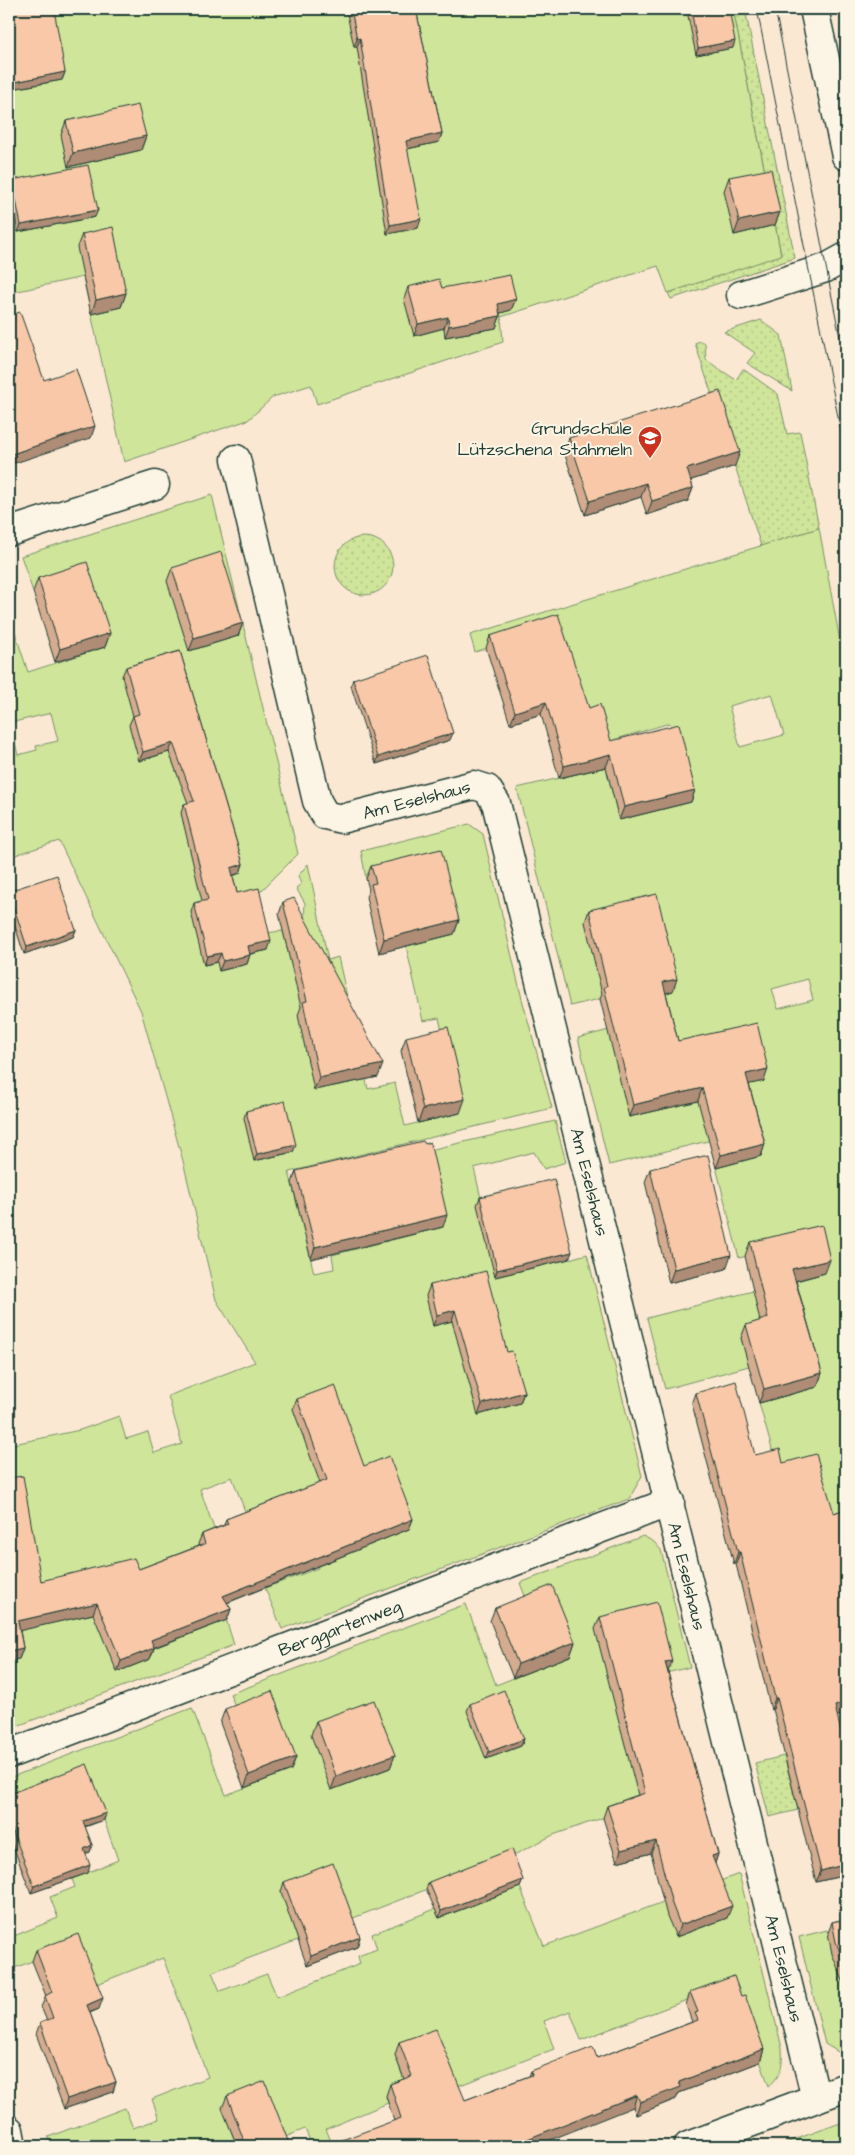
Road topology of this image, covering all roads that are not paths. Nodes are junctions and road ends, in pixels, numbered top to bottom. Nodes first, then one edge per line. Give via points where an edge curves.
1 (814, 9) edge
2 (846, 156) edge
3 (846, 257) edge
4 (741, 295) dead end
5 (236, 459) dead end
6 (155, 485) dead end
7 (9, 532) edge
8 (670, 1502) junction
9 (9, 1754) edge
10 (846, 2086) edge
11 (816, 2098) junction
12 (9, 2130) edge
13 (12, 2146) edge
14 (688, 2146) edge

1 - 2 street
3 - 4 street via 826,268
5 - 8 street, Am Eselshaus via 317,801 325,816 341,819 474,784 487,789 496,803
6 - 7 street
8 - 9 street, Berggartenweg
8 - 11 street, Am Eselshaus
10 - 11 street
11 - 14 street
12 - 13 street

